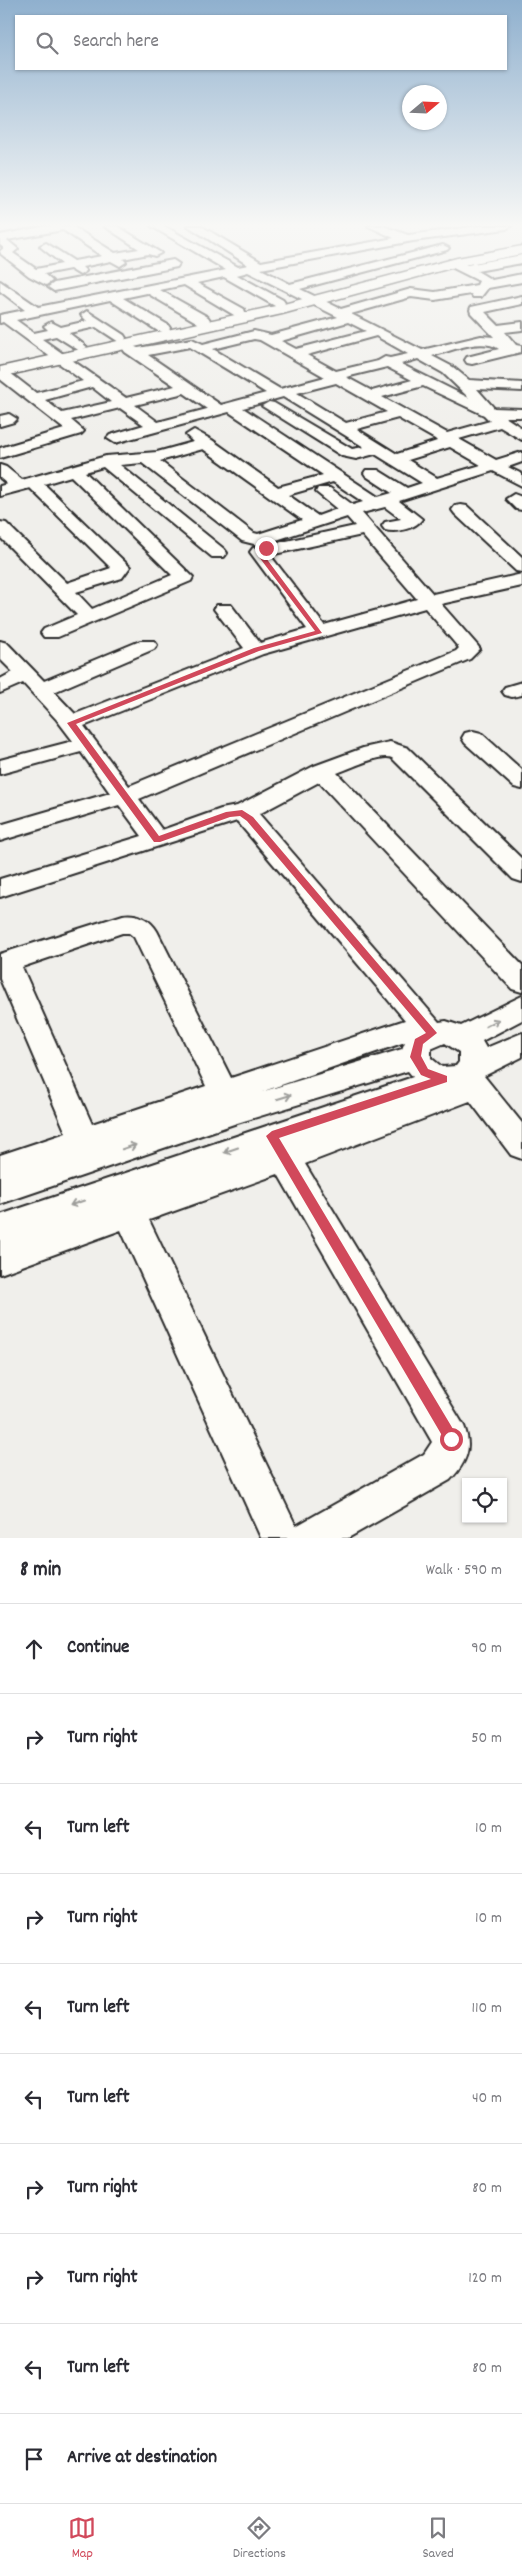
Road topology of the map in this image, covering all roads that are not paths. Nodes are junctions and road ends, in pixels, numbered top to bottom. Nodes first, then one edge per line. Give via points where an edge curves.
1 (16, 298) edge
2 (67, 298) edge
3 (104, 298) edge
4 (116, 298) edge
5 (169, 298) edge
6 (227, 298) edge
7 (272, 298) edge
8 (315, 298) edge
9 (315, 298) edge
10 (399, 298) edge
11 (504, 298) edge
12 (310, 299) junction
13 (74, 304) junction
14 (241, 305) junction
15 (281, 306) junction
16 (259, 311) junction
17 (34, 312) junction
18 (4, 315) edge
19 (344, 316) junction
20 (522, 316) edge
21 (203, 320) junction
22 (98, 323) junction
23 (522, 326) edge
24 (163, 328) junction
25 (314, 328) junction
26 (59, 332) junction
27 (378, 332) junction
28 (288, 335) junction
29 (522, 336) edge
30 (32, 337) junction
31 (269, 340) junction
32 (340, 342) junction
33 (507, 342) edge
34 (126, 345) junction
35 (80, 346) junction
36 (202, 348) junction
37 (419, 353) junction
38 (294, 354) junction
39 (57, 355) junction
40 (472, 360) dead end
41 (383, 362) junction
42 (0, 365) edge
43 (0, 372) edge
44 (336, 377) junction
45 (424, 381) junction
46 (95, 382) junction
47 (465, 384) junction
48 (522, 387) edge
49 (187, 388) junction
50 (370, 396) junction
51 (278, 397) junction
52 (34, 398) junction
53 (125, 403) junction
54 (225, 408) junction
55 (522, 413) edge
56 (405, 416) junction
57 (494, 416) junction
58 (60, 418) junction
59 (176, 421) junction
60 (156, 427) junction
61 (351, 432) junction
62 (522, 436) edge
63 (115, 438) dead end
64 (47, 440) junction
65 (447, 440) junction
66 (328, 441) junction
67 (206, 444) junction
68 (377, 448) junction
69 (0, 453) edge
70 (522, 457) edge
71 (145, 458) junction
72 (396, 459) junction
73 (73, 461) junction
74 (106, 461) junction
75 (494, 467) junction
76 (0, 470) edge
77 (372, 473) dead end
78 (336, 476) junction
79 (522, 481) edge
80 (26, 484) junction
81 (440, 484) junction
82 (0, 491) edge
83 (324, 492) dead end
84 (274, 493) junction
85 (406, 495) junction
86 (383, 502) junction
87 (352, 512) junction
88 (317, 523) junction
89 (391, 526) dead end
90 (0, 527) edge
91 (366, 529) junction
92 (218, 553) dead end
93 (522, 567) edge
94 (522, 580) edge
95 (63, 590) junction
96 (428, 601) junction
97 (224, 609) dead end
98 (90, 617) junction
99 (319, 632) junction
100 (51, 633) dead end
101 (147, 645) dead end
102 (0, 646) edge
103 (256, 650) junction
104 (26, 674) junction
105 (0, 688) edge
106 (42, 690) junction
107 (71, 723) junction
108 (473, 738) dead end
109 (87, 744) junction
110 (0, 767) edge
111 (322, 771) junction
112 (522, 782) edge
113 (125, 796) junction
114 (242, 813) junction
115 (0, 833) edge
116 (157, 840) junction
117 (522, 872) edge
118 (0, 888) edge
119 (3, 963) edge
120 (522, 982) edge
121 (522, 1007) edge
122 (429, 1029) junction
123 (462, 1039) junction
124 (522, 1044) edge
125 (415, 1057) junction
126 (464, 1077) junction
127 (229, 1102) junction
128 (522, 1146) edge
129 (278, 1147) junction
130 (88, 1149) junction
131 (0, 1168) edge
132 (0, 1190) edge
133 (124, 1201) junction
134 (0, 1230) edge
135 (0, 1259) edge
136 (281, 1538) edge
137 (310, 1538) edge

1 - 17 street
2 - 13 street
3 - 13 street
4 - 24 street
5 - 21 street
6 - 14 street
7 - 15 street
8 - 12 main road
9 - 12 main road
10 - 19 street
11 - 33 street via 476,310
12 - 15 main road
12 - 19 street
13 - 17 street
13 - 22 street
14 - 16 main road
14 - 21 main road
15 - 16 main road
15 - 25 street
16 - 28 street
16 - 34 main road
17 - 18 street
17 - 26 street
18 - 30 street
19 - 25 street
19 - 27 street
20 - 33 street
21 - 24 main road
22 - 26 street
22 - 34 street
23 - 33 street
24 - 34 main road
25 - 28 street
26 - 30 street
26 - 35 street
27 - 32 street
27 - 37 street
28 - 31 street
29 - 33 street
30 - 39 street
31 - 36 street via 254,335
31 - 38 street
32 - 38 street
32 - 41 street
33 - 37 street via 481,340
33 - 40 street
34 - 35 main road
34 - 36 street via 187,343
34 - 39 main road
34 - 49 street
35 - 39 main road
36 - 51 street
37 - 41 street
37 - 47 street
38 - 44 street
39 - 42 main road
39 - 43 main road
39 - 46 street
41 - 44 street
41 - 45 street
43 - 52 street
44 - 50 street
44 - 51 street
45 - 50 street
45 - 57 street
46 - 52 street
46 - 53 street
47 - 48 street
47 - 57 street
49 - 53 street
49 - 54 street
50 - 56 street
51 - 54 street
51 - 61 street
51 - 66 street
52 - 58 street
53 - 58 street
53 - 60 street
54 - 59 street
54 - 78 street
55 - 57 street
56 - 61 street
56 - 65 street
57 - 62 street
57 - 65 street
58 - 64 street via 76,431
59 - 60 street
59 - 67 street
60 - 63 street
61 - 66 street
61 - 68 street
64 - 69 street
64 - 73 street
65 - 72 street
65 - 75 street
66 - 68 street via 352,454
67 - 71 street
67 - 84 street
68 - 72 street
70 - 75 street
71 - 74 street
71 - 88 street via 253,539 261,540
72 - 81 street
73 - 74 street
73 - 80 street
73 - 98 street via 184,577
74 - 92 street
75 - 79 street
75 - 81 street
76 - 80 street
77 - 85 street
78 - 84 street
78 - 86 street
80 - 82 street
80 - 95 street via 121,567 116,574
81 - 85 street
81 - 93 street via 466,505
83 - 87 street
84 - 88 street
85 - 86 street
86 - 87 street
86 - 89 street via 413,519
87 - 88 street
87 - 91 street
90 - 95 street
91 - 96 street
91 - 99 street via 259,552
94 - 96 street
95 - 98 street
96 - 99 street
96 - 113 street via 467,644 470,649 464,655
97 - 103 street
98 - 100 street
99 - 103 street
101 - 106 street
102 - 104 street
103 - 107 street
104 - 105 street
104 - 106 street
106 - 107 street
107 - 109 street
108 - 112 street
109 - 110 street
109 - 113 street
111 - 114 street
111 - 117 street via 371,752 390,749 400,753
111 - 120 street
113 - 115 street
113 - 116 street
114 - 116 street via 229,814
114 - 122 street
116 - 118 street
119 - 127 street via 119,925 130,922 138,925 144,931
119 - 130 street
123 -> 121 street
122 - 123 street
122 - 125 street via 419,1042
122 - 127 street
123 - 126 street via 474,1054
124 - 126 street
125 - 126 street via 425,1072
127 -> 125 street
126 - 128 street
126 - 129 street
127 - 130 street
129 - 133 street
129 - 137 street via 451,1439 450,1453 437,1467
130 - 131 street
130 - 132 street
133 -> 134 street
133 - 135 street
133 - 136 street

